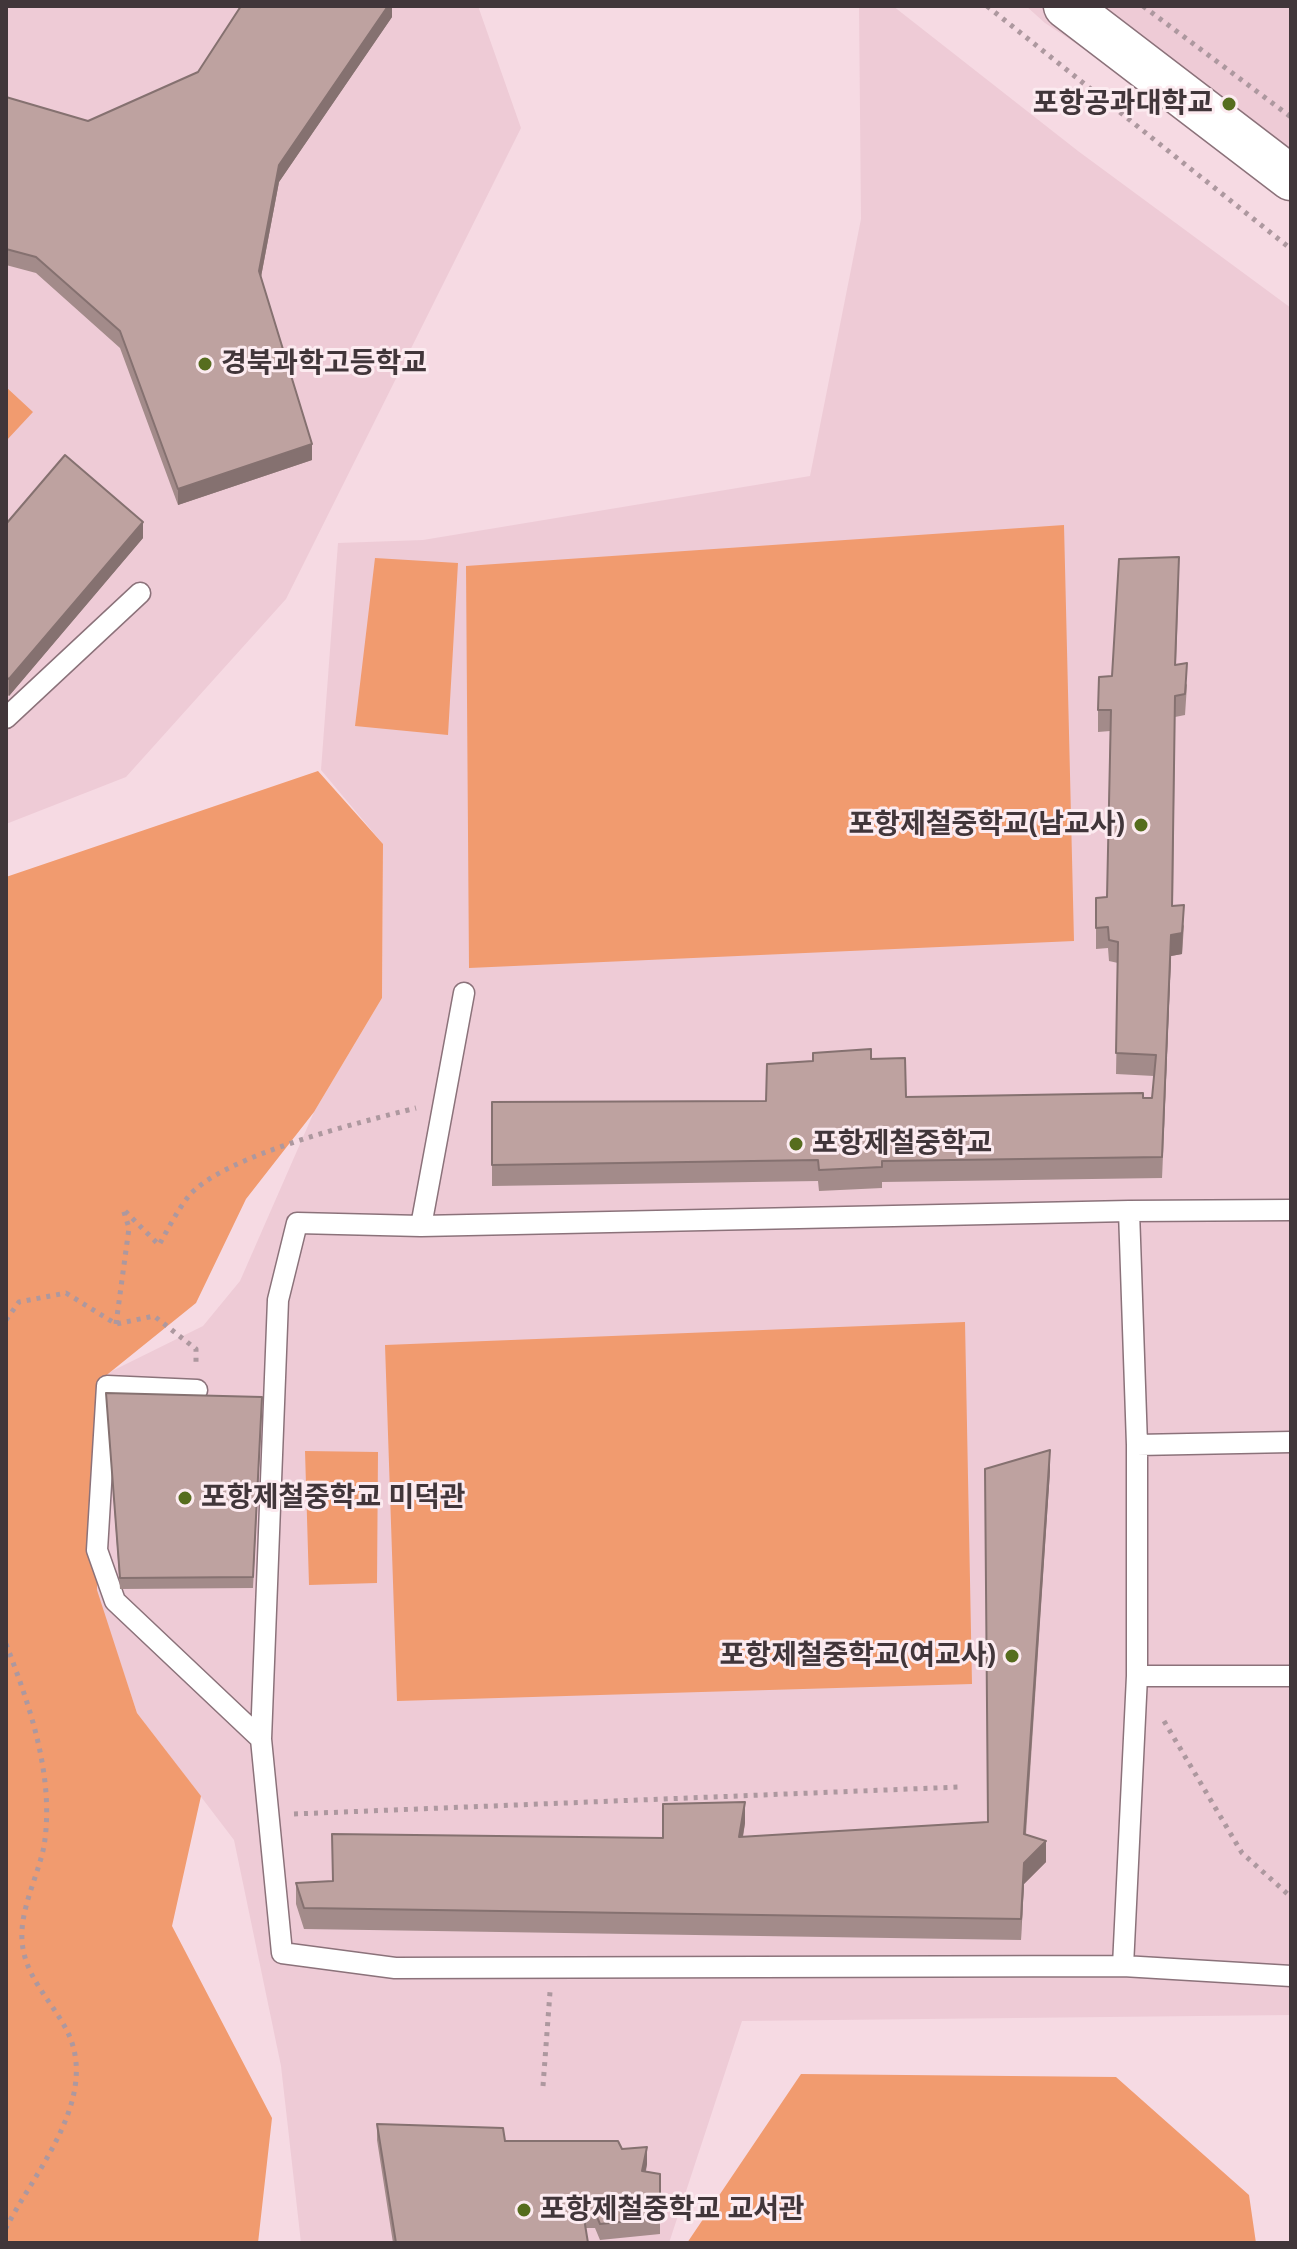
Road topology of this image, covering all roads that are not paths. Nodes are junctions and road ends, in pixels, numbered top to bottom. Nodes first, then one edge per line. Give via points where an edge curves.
1 (1066, 6) edge
2 (1291, 178) edge
3 (140, 593) dead end
4 (6, 718) edge
5 (464, 993) dead end
6 (1291, 1210) edge
7 (1129, 1211) junction
8 (421, 1226) junction
9 (197, 1390) road end
10 (1291, 1442) edge
11 (1137, 1445) junction
12 (1137, 1676) junction
13 (1291, 1676) edge
14 (261, 1739) junction
15 (1123, 1966) junction
16 (1291, 1976) edge

1 - 2 main road
3 - 4 lane
5 - 8 lane
6 - 7 lane
7 - 8 lane
7 - 11 lane
8 - 14 lane via 297,1223 278,1300
9 - 14 lane via 107,1386 97,1550 115,1601
10 - 11 lane
11 - 12 lane
12 - 13 lane
12 - 15 lane
14 - 15 lane via 282,1953 395,1968
15 - 16 lane

